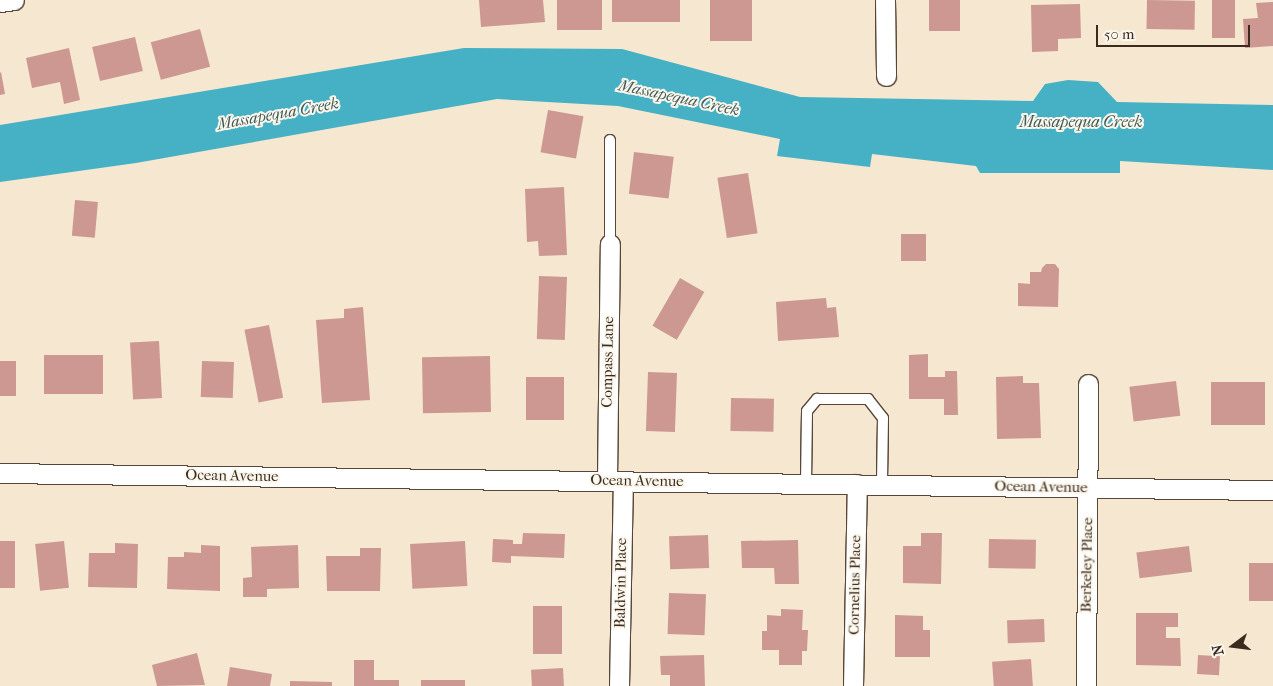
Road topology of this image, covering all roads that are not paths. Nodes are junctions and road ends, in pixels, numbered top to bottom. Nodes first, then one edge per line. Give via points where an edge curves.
1 (14, 0) edge
2 (885, 0) edge
3 (0, 2) edge
4 (886, 76) dead end
5 (610, 140) dead end
6 (610, 244) joint
7 (1088, 384) dead end
8 (0, 473) edge
9 (615, 481) junction
10 (806, 483) junction
11 (857, 484) junction
12 (882, 484) junction
13 (1088, 487) junction
14 (1273, 490) edge
15 (619, 686) edge
16 (853, 686) edge
17 (1086, 686) edge

1 - 3 street
2 - 4 street
5 - 6 lane
6 - 9 street, Compass Lane
7 - 13 street, Berkeley Place
8 - 9 street, Ocean Avenue
9 - 10 street, Ocean Avenue
9 - 15 street, Baldwin Place
10 - 11 street, Ocean Avenue
10 - 12 lane via 807,411 817,399 868,400 883,418
11 - 12 street, Ocean Avenue
11 - 16 street, Cornelius Place
12 - 13 street, Ocean Avenue
13 - 14 street, Ocean Avenue
13 - 17 street, Berkeley Place

